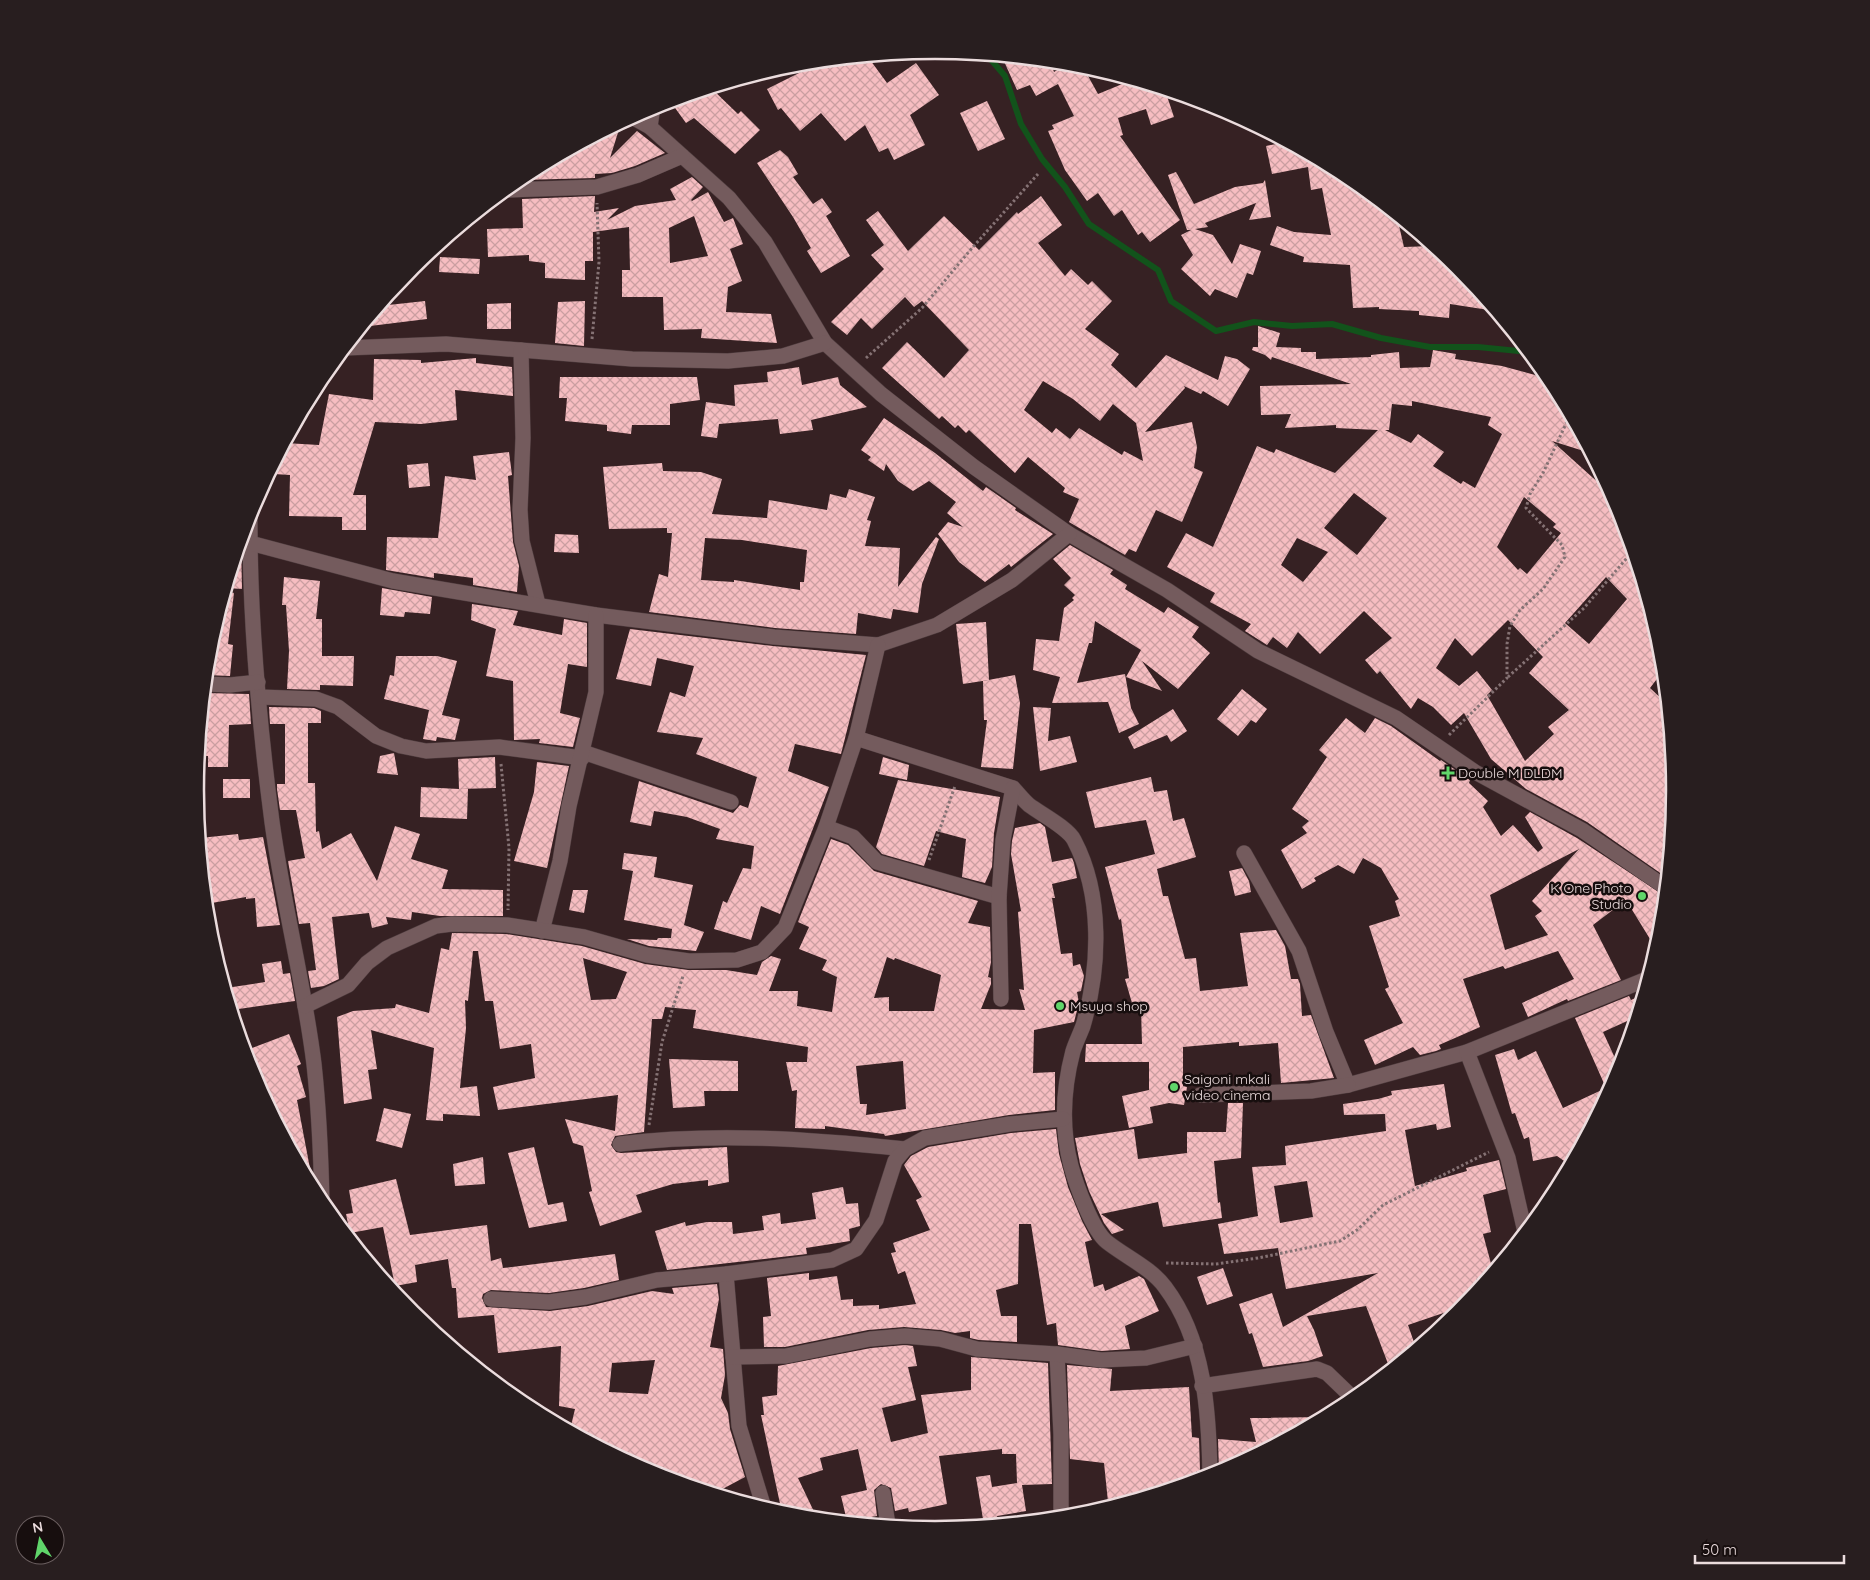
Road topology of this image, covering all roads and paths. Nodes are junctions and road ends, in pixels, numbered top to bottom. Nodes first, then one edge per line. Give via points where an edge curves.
1 (652, 116) edge
2 (640, 121) edge
3 (650, 127) junction
4 (682, 156) junction
5 (1038, 174) dead end
6 (597, 187) junction
7 (518, 190) edge
8 (825, 343) junction
9 (353, 348) edge
10 (520, 350) junction
11 (590, 356) junction
12 (854, 369) junction
13 (1567, 422) edge
14 (1069, 534) junction
15 (250, 535) edge
16 (250, 543) junction
17 (1628, 557) edge
18 (538, 604) junction
19 (596, 615) junction
20 (878, 645) junction
21 (1507, 678) junction
22 (258, 682) junction
23 (212, 684) edge
24 (260, 697) junction
25 (856, 738) junction
26 (1438, 746) junction
27 (499, 747) junction
28 (582, 755) junction
29 (961, 771) junction
30 (1013, 788) junction
31 (731, 802) dead end
32 (826, 827) junction
33 (1244, 853) dead end
34 (924, 876) junction
35 (1660, 884) edge
36 (999, 897) junction
37 (507, 925) junction
38 (542, 931) junction
39 (689, 961) junction
40 (1640, 982) edge
41 (1001, 999) dead end
42 (305, 1006) junction
43 (1467, 1052) junction
44 (1348, 1085) junction
45 (1200, 1095) dead end
46 (1063, 1119) junction
47 (648, 1140) junction
48 (620, 1144) dead end
49 (1503, 1145) junction
50 (905, 1149) junction
51 (322, 1188) edge
52 (1522, 1225) edge
53 (1138, 1263) junction
54 (726, 1274) junction
55 (491, 1299) dead end
56 (1194, 1346) junction
57 (1057, 1354) junction
58 (733, 1357) junction
59 (1202, 1386) junction
60 (1348, 1393) edge
61 (1210, 1468) edge
62 (883, 1493) dead end
63 (761, 1500) edge
64 (1061, 1510) edge
65 (887, 1520) edge

1 - 3 street
2 - 3 street
3 - 4 street
4 - 6 street via 638,176
4 - 8 street via 729,198 765,242
5 - 12 path via 922,308
6 - 7 street
6 - 11 path via 599,262
8 - 11 street via 783,356 728,361
8 - 12 street
9 - 10 street via 446,344
10 - 11 street
10 - 18 street via 522,541
12 - 14 street via 974,467
13 - 21 path via 1526,508 1562,546 1565,557 1542,590 1520,610 1510,626
14 - 20 street via 1012,580 937,625
14 - 26 street via 1167,590 1258,651 1396,718
15 - 16 street
16 - 18 street via 393,581
16 - 22 street
17 - 21 path via 1584,608
18 - 19 street
19 - 20 street via 774,637
19 - 28 street via 596,692
20 - 25 street
21 - 26 path
22 - 23 street
22 - 24 street
24 - 27 street via 316,699 338,707 376,736 401,746 426,750
24 - 42 street via 272,823
25 - 29 street
25 - 32 street
26 - 35 street via 1475,772 1582,830
27 - 28 street
27 - 37 path via 509,848
28 - 31 street
28 - 38 street
29 - 30 street
29 - 34 path
30 - 36 street via 1003,840
30 - 46 street via 1027,803 1074,838 1096,912 1094,962
32 - 34 street via 853,837 877,862
32 - 39 street via 785,928 762,952 737,960
33 - 44 street via 1299,951
34 - 36 street
36 - 41 street
37 - 38 street
37 - 42 street via 436,926 387,948 367,962 348,985
38 - 39 street via 584,937 647,955
39 - 47 path via 662,1042
40 - 43 street
42 - 51 street via 314,1064
43 - 44 street
43 - 49 street
44 - 45 street via 1311,1091
46 - 50 street via 925,1138
46 - 53 street via 1071,1165 1085,1206 1105,1240
47 - 48 street
47 - 50 street via 831,1141
49 - 52 street
49 - 53 path via 1383,1205 1340,1242 1216,1264
50 - 54 street via 895,1160 876,1220 856,1249 832,1260
53 - 56 street via 1164,1286 1177,1306
54 - 55 street via 657,1280 549,1302
54 - 58 street
56 - 57 street via 1146,1358 1101,1360
56 - 59 street
57 - 58 street via 977,1349 940,1339 904,1336 786,1356
57 - 64 street
58 - 63 street via 739,1426
59 - 60 street via 1317,1370 1327,1373
59 - 61 street via 1209,1419
62 - 65 street

